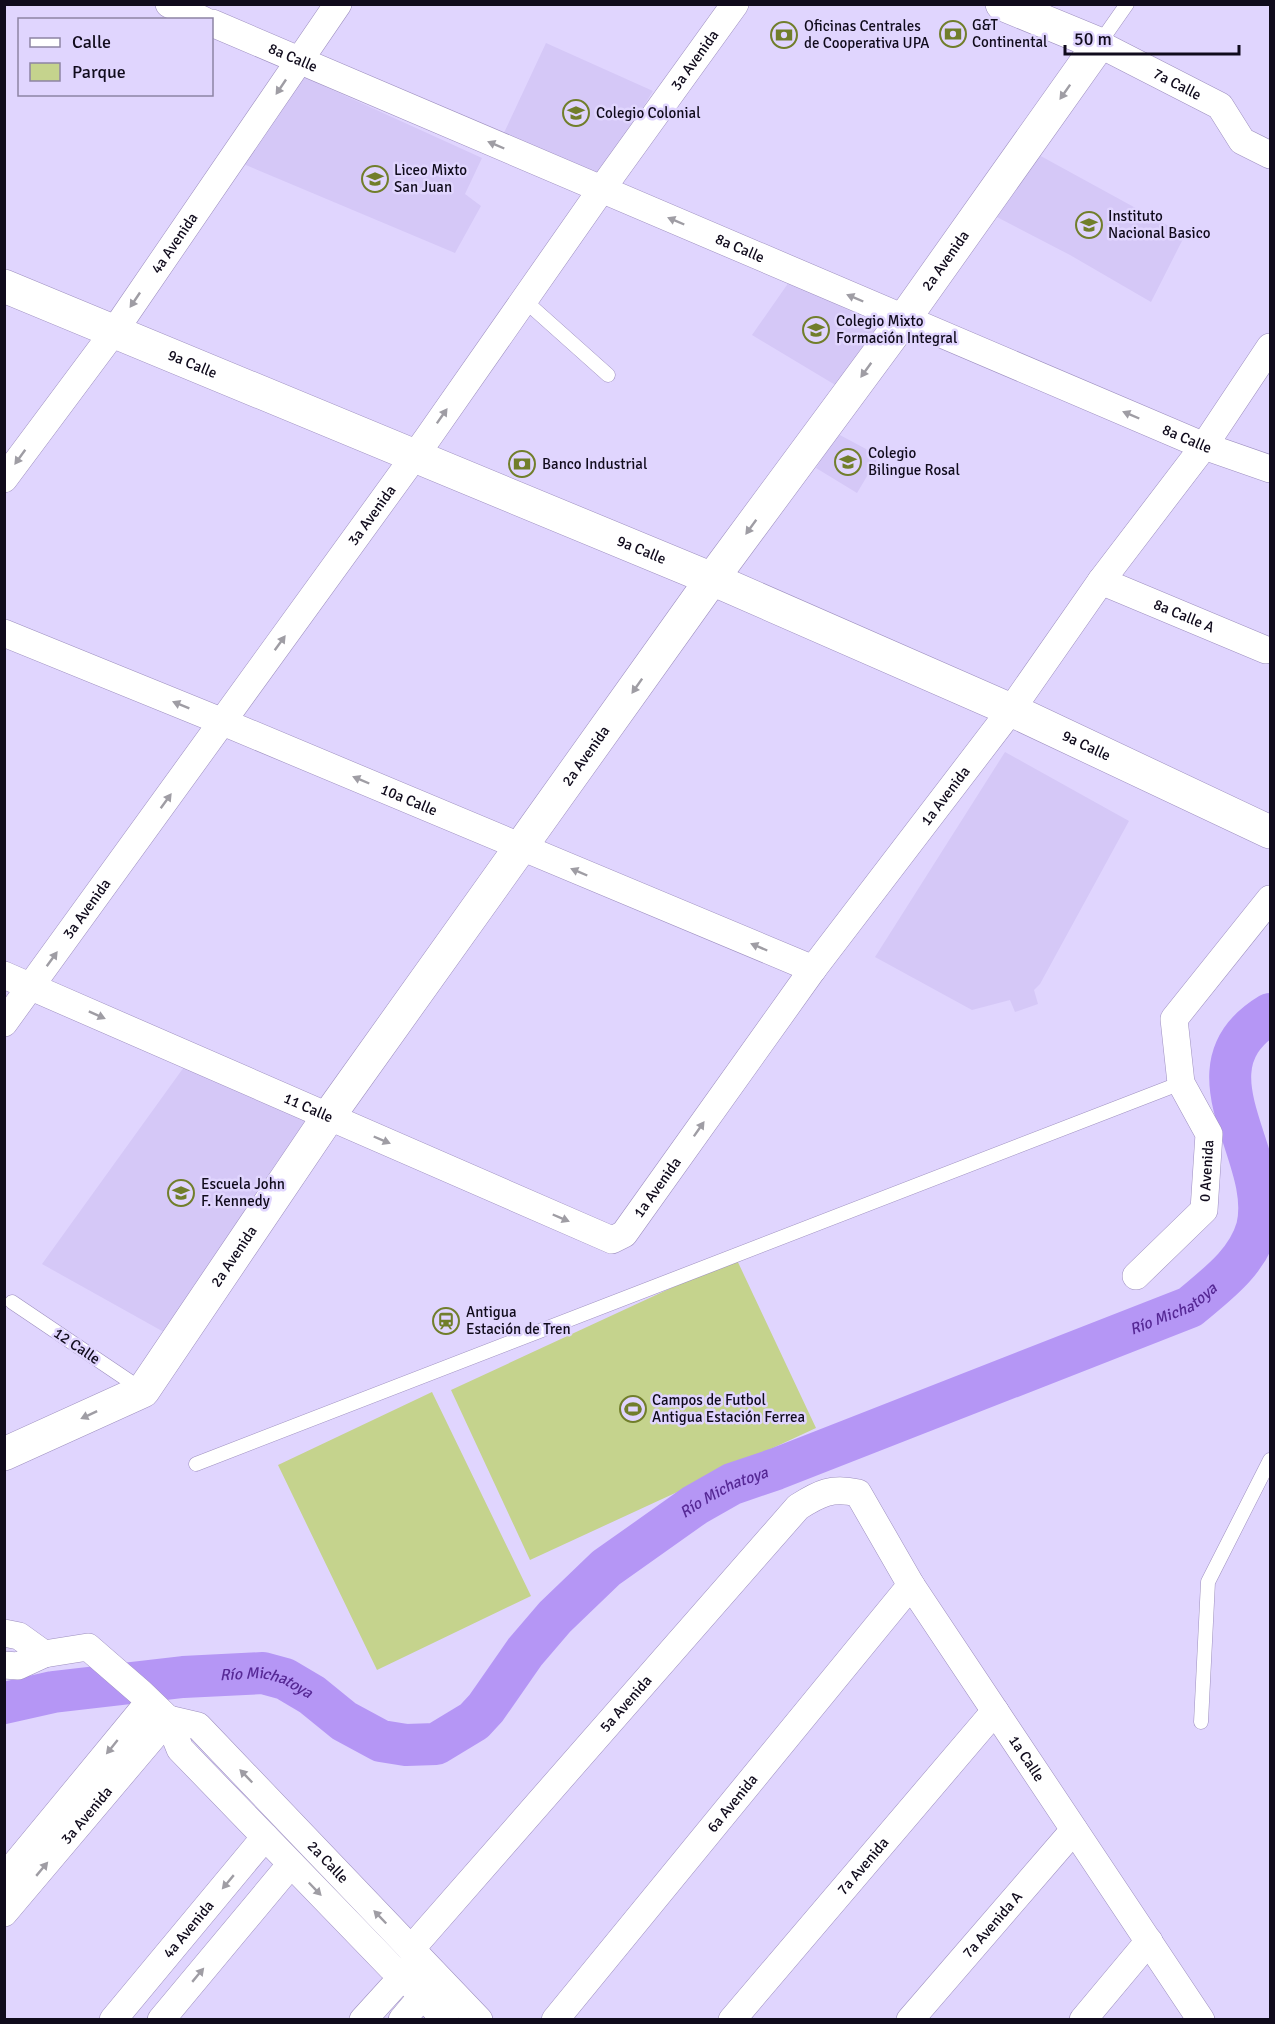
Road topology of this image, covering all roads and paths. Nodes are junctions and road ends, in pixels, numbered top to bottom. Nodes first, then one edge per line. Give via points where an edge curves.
1 (169, 4) edge
2 (338, 4) edge
3 (735, 4) edge
4 (1002, 4) edge
5 (1127, 4) edge
6 (199, 18) edge
7 (213, 23) edge
8 (1099, 44) junction
9 (299, 61) junction
10 (1270, 155) edge
11 (601, 190) junction
12 (4, 286) edge
13 (524, 300) junction
14 (904, 319) junction
15 (114, 330) junction
16 (1270, 347) edge
17 (608, 375) dead end
18 (1204, 446) junction
19 (414, 456) junction
20 (1270, 469) edge
21 (4, 478) edge
22 (712, 579) junction
23 (1101, 581) junction
24 (4, 633) edge
25 (1266, 650) dead end
26 (1011, 710) junction
27 (223, 722) junction
28 (1270, 832) edge
29 (522, 848) junction
30 (1270, 899) edge
31 (813, 969) junction
32 (4, 975) edge
33 (32, 987) junction
34 (4, 1023) edge
35 (1180, 1083) junction
36 (328, 1117) junction
37 (612, 1240) joint
38 (1136, 1276) dead end
39 (12, 1302) dead end
40 (142, 1391) junction
41 (4, 1454) edge
42 (1270, 1460) edge
43 (196, 1464) dead end
44 (858, 1493) joint
45 (911, 1585) junction
46 (4, 1633) edge
47 (44, 1654) junction
48 (4, 1665) edge
49 (152, 1705) junction
50 (995, 1711) junction
51 (1201, 1722) dead end
52 (1074, 1830) junction
53 (265, 1837) junction
54 (291, 1864) junction
55 (4, 1878) edge
56 (4, 1913) edge
57 (1149, 1941) junction
58 (411, 1961) junction
59 (432, 1987) junction
60 (113, 2019) edge
61 (161, 2019) edge
62 (363, 2019) edge
63 (402, 2019) edge
64 (445, 2019) edge
65 (479, 2019) edge
66 (555, 2019) edge
67 (732, 2019) edge
68 (910, 2019) edge
69 (1083, 2019) edge
70 (1201, 2019) edge

1 - 6 street
2 - 9 street, 4a Avenida
3 - 11 street, 3a Avenida
4 - 8 main road, 7a Calle
5 - 8 lane, 2a Avenida
7 - 9 street, 8a Calle
8 - 10 street, 7a Calle via 1220,106 1242,141
8 -> 14 main road, 2a Avenida
11 -> 9 street, 8a Calle
9 -> 15 street, 4a Avenida
11 - 13 street, 3a Avenida
14 -> 11 street, 8a Calle
12 - 15 main road, 9a Calle
13 - 17 lane
19 -> 13 street, 3a Avenida
18 -> 14 street, 8a Calle
14 -> 22 main road, 2a Avenida
15 - 19 main road, 9a Calle
15 -> 21 street, 4a Avenida
16 - 18 street, 1a Avenida
18 - 20 street, 8a Calle
18 - 23 street, 1a Avenida
19 - 22 main road, 9a Calle
27 -> 19 street, 3a Avenida
22 - 26 main road, 9a Calle
22 -> 29 main road, 2a Avenida
23 - 25 street, 8a Calle A
23 - 26 street, 1a Avenida
27 -> 24 street, 10a Calle
26 - 28 main road, 9a Calle
26 - 31 street, 1a Avenida
29 -> 27 street, 10a Calle
33 -> 27 street, 3a Avenida
31 -> 29 street, 10a Calle
29 - 36 main road, 2a Avenida
30 - 35 street, 0 Avenida via 1174,1019
37 -> 31 street, 1a Avenida via 624,1234
32 - 33 street, 11 Calle
33 - 34 street, 3a Avenida
33 -> 36 street, 11 Calle
35 - 38 street, 0 Avenida via 1209,1134 1204,1210
35 - 43 lane
36 -> 37 street, 11 Calle
36 - 40 main road, 2a Avenida
39 - 40 lane, 12 Calle
40 -> 41 main road
42 - 51 lane via 1208,1582
44 - 45 street, 1a Calle
44 - 58 street, 5a Avenida via 840,1489 816,1496 798,1507
45 - 50 street, 1a Calle
45 - 66 street, 6a Avenida
46 - 47 street via 19,1636
47 - 48 street, 2a Calle via 18,1666
47 - 49 street, 2a Calle via 88,1647
49 - 53 street, 2a Calle via 180,1749
49 -> 55 street, 3a Avenida
56 -> 49 street, 3a Avenida
58 -> 49 street, 2a Calle via 198,1726
50 - 52 street, 1a Calle
50 - 67 street, 7a Avenida
52 - 57 street, 1a Calle
52 - 68 street, 7a Avenida A
53 - 54 street, 2a Calle
53 -> 60 street, 4a Avenida
54 -> 58 street, 2a Calle
61 -> 54 street
57 - 69 street
57 - 70 street, 1a Calle
58 - 59 street, 2a Calle
58 - 62 street, 5a Avenida
59 - 63 street
59 - 64 street, 2a Calle
59 - 65 street, 2a Calle

